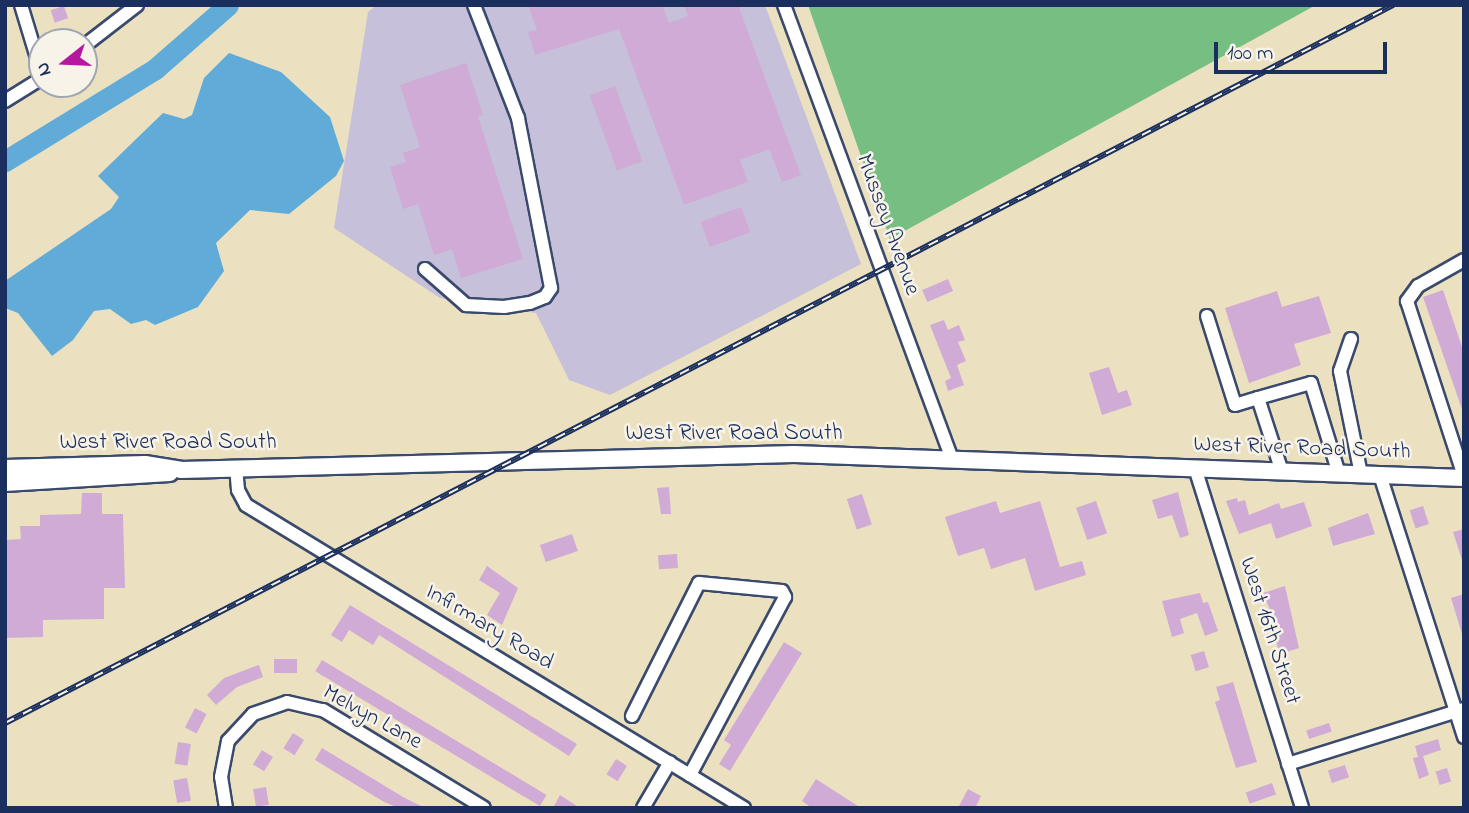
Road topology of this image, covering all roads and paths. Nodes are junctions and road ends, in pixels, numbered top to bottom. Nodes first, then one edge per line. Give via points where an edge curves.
1 (21, 5) edge
2 (137, 5) edge
3 (474, 5) edge
4 (783, 5) edge
5 (28, 29) edge
6 (98, 35) edge
7 (28, 85) edge
8 (5, 101) edge
9 (1464, 260) edge
10 (425, 270) dead end
11 (1206, 317) dead end
12 (1351, 339) dead end
13 (1258, 398) junction
14 (952, 460) junction
15 (236, 467) junction
16 (5, 468) edge
17 (1195, 468) junction
18 (181, 470) junction
19 (1283, 472) junction
20 (1339, 474) junction
21 (1361, 474) junction
22 (1380, 475) junction
23 (1464, 477) edge
24 (5, 483) edge
25 (1460, 710) edge
26 (632, 716) dead end
27 (1464, 737) edge
28 (670, 762) junction
29 (1288, 764) junction
30 (690, 775) junction
31 (226, 808) edge
32 (484, 808) edge
33 (643, 808) edge
34 (744, 808) edge
35 (1302, 808) edge

1 - 5 street
2 - 6 street
3 - 10 street via 518,118 551,288 530,303 504,307 466,304
4 - 14 street, Mussey Avenue
7 - 8 street
9 - 23 street via 1418,286 1407,300
11 - 13 street via 1235,405
12 - 21 street via 1340,372
13 - 19 street
13 - 20 street via 1311,383
14 - 15 main road, West River Road South via 704,454
14 - 17 main road, West River Road South
15 - 18 main road, West River Road South
15 - 28 street, Infirmary Road via 238,489 246,505
16 - 18 main road, West River Road South via 145,464
17 - 19 main road, West River Road South
17 - 29 street, West 16th Street
18 - 24 main road via 145,477
19 - 20 main road, West River Road South
20 - 21 main road, West River Road South
21 - 22 main road, West River Road South
22 - 23 main road, West River Road South
22 - 25 street
25 - 27 street
25 - 29 street
26 - 30 street via 699,583 782,592 785,597
28 - 30 street, Infirmary Road
28 - 33 street
29 - 35 street, West 16th Street
30 - 34 street, Infirmary Road
31 - 32 street, Melvyn Lane via 221,777 228,741 253,714 287,702 323,709

